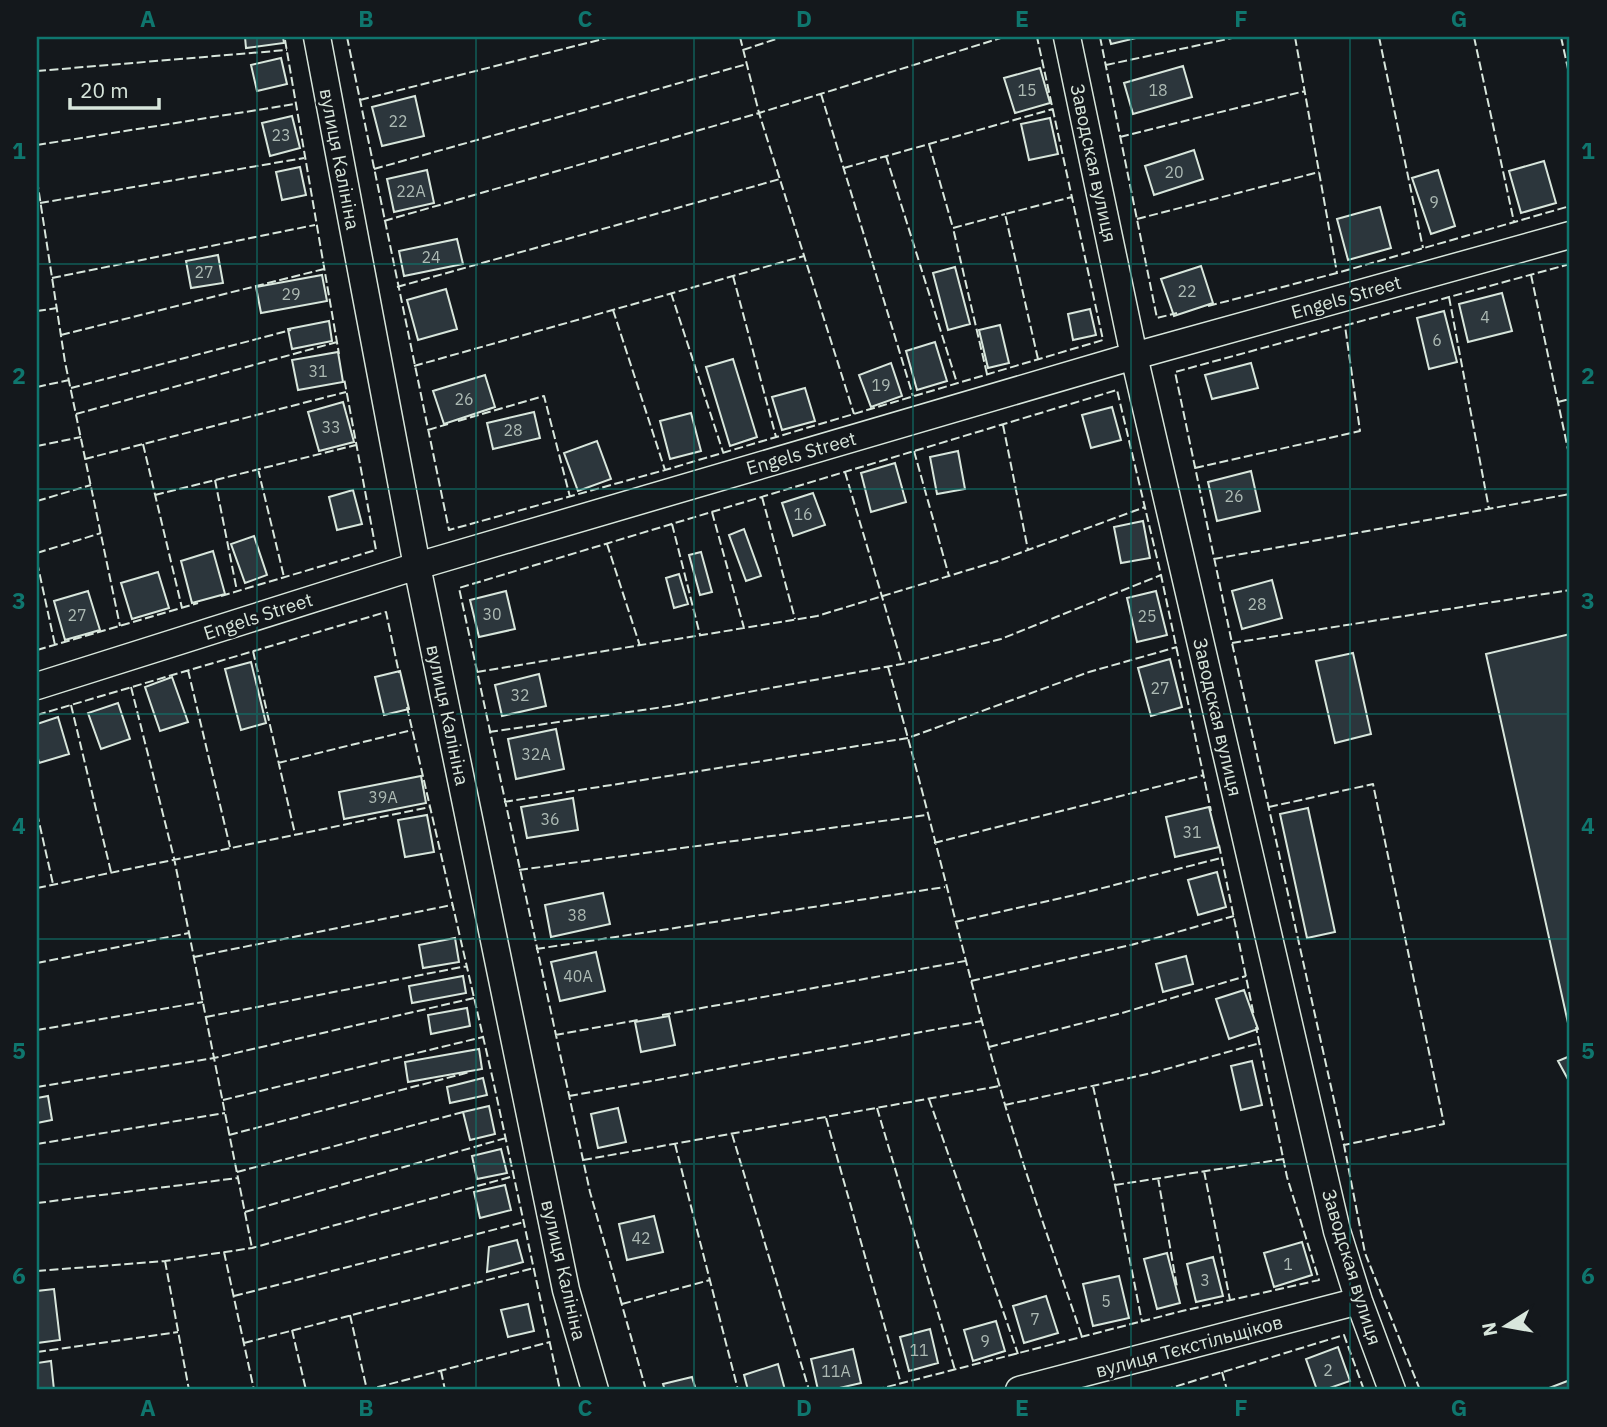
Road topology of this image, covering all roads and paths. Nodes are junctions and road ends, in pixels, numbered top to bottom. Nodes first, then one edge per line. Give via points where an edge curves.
1 (317, 37) edge
2 (1067, 37) edge
3 (1570, 235) edge
4 (1134, 356) junction
5 (417, 566) junction
6 (37, 687) edge
7 (1359, 1301) junction
8 (595, 1390) edge
9 (1019, 1390) edge
10 (1392, 1390) edge

1 - 5 street, вулиця Калініна
2 - 4 street, Заводская вулиця
3 - 4 street, Engels Street
4 - 5 street, Engels Street
4 - 7 street, Заводская вулиця via 1337,1231
5 - 6 street, Engels Street
5 - 8 street, вулиця Калініна via 566,1290
7 - 9 street, вулиця Тєкстільщіков
7 - 10 street, Заводская вулиця

